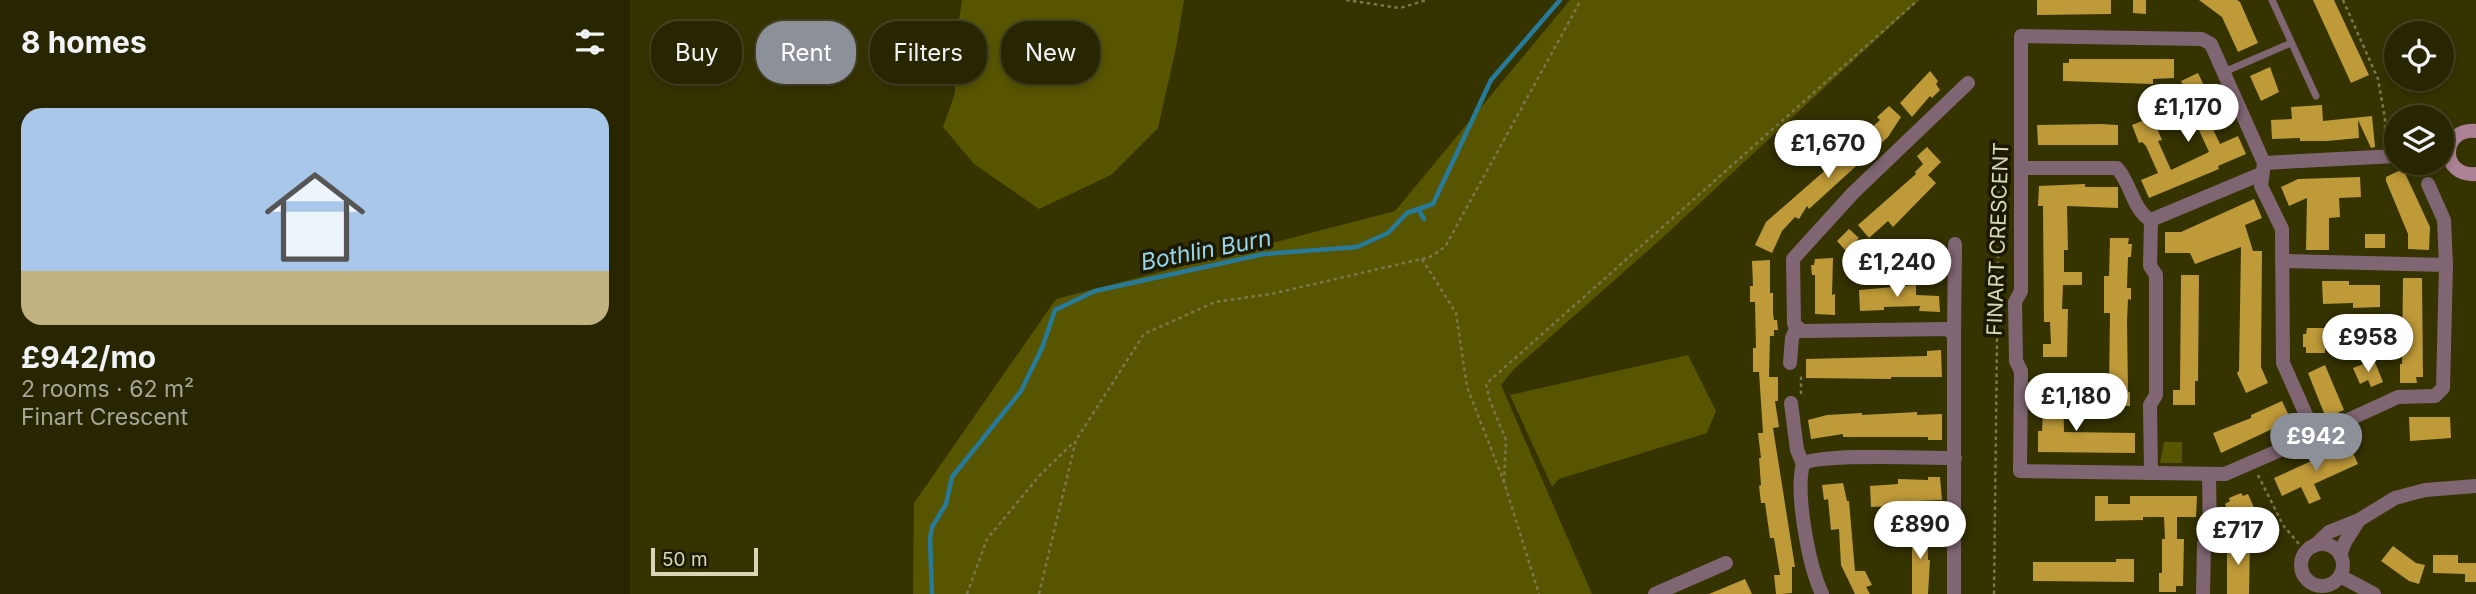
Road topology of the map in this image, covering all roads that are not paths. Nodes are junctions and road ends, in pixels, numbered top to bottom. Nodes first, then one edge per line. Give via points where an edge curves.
1 (2272, 0) edge
2 (2291, 43) junction
3 (2223, 72) junction
4 (1968, 83) dead end
5 (2316, 96) dead end
6 (2476, 131) edge
7 (2454, 138) edge
8 (2384, 157) edge
9 (2021, 168) junction
10 (2454, 168) edge
11 (2263, 169) junction
12 (2476, 174) edge
13 (2428, 184) dead end
14 (2151, 220) junction
15 (1955, 244) dead end
16 (2282, 261) junction
17 (2446, 265) junction
18 (1797, 327) junction
19 (1954, 334) junction
20 (1790, 363) dead end
21 (1791, 403) dead end
22 (2315, 435) junction
23 (1955, 458) junction
24 (1802, 464) junction
25 (2151, 473) junction
26 (2209, 475) junction
27 (2476, 486) edge
28 (2359, 520) junction
29 (2310, 549) junction
30 (2340, 555) junction
31 (1726, 563) dead end
32 (2300, 568) junction
33 (2340, 576) junction
34 (1680, 589) edge
35 (2322, 590) edge
36 (1655, 594) edge
37 (1822, 594) edge
38 (1954, 594) edge
39 (2203, 594) edge
40 (2300, 594) edge
41 (2374, 594) edge

1 - 2 lane
2 - 3 lane
2 - 5 lane
3 - 9 street, FINART CRESCENT via 2211,44 2202,38 2021,36
3 - 11 street, FINART CRESCENT
4 - 18 street via 1853,193 1793,258
6 - 7 main road
8 - 11 street
9 - 14 street via 2116,168 2143,216
9 - 25 street, FINART CRESCENT via 2021,291 2015,302 2016,360 2021,371 2020,471
10 - 12 main road
11 - 14 street
11 - 16 street, FINART CRESCENT via 2261,187 2282,229
13 - 17 street via 2444,220
14 - 25 street via 2150,266 2157,275
15 - 19 street
16 - 17 street
16 - 22 street, FINART CRESCENT via 2283,363
17 - 22 street via 2440,393 2398,397
18 - 19 street via 1802,331 1947,329
18 - 20 street
19 - 23 street
21 - 24 street
22 - 26 street, FINART CRESCENT via 2225,474
23 - 24 street via 1839,458
23 - 38 street
24 - 37 street via 1809,553
25 - 26 street, FINART CRESCENT
26 - 39 street via 2210,537 2204,544
27 - 28 street via 2425,490 2395,498
28 - 29 street via 2329,532
28 - 30 street
29 - 30 street via 2330,545
29 - 32 street
30 - 33 street
31 - 34 street
32 - 35 street via 2305,578
32 - 40 street
33 - 35 street
33 - 41 street
34 - 36 street

